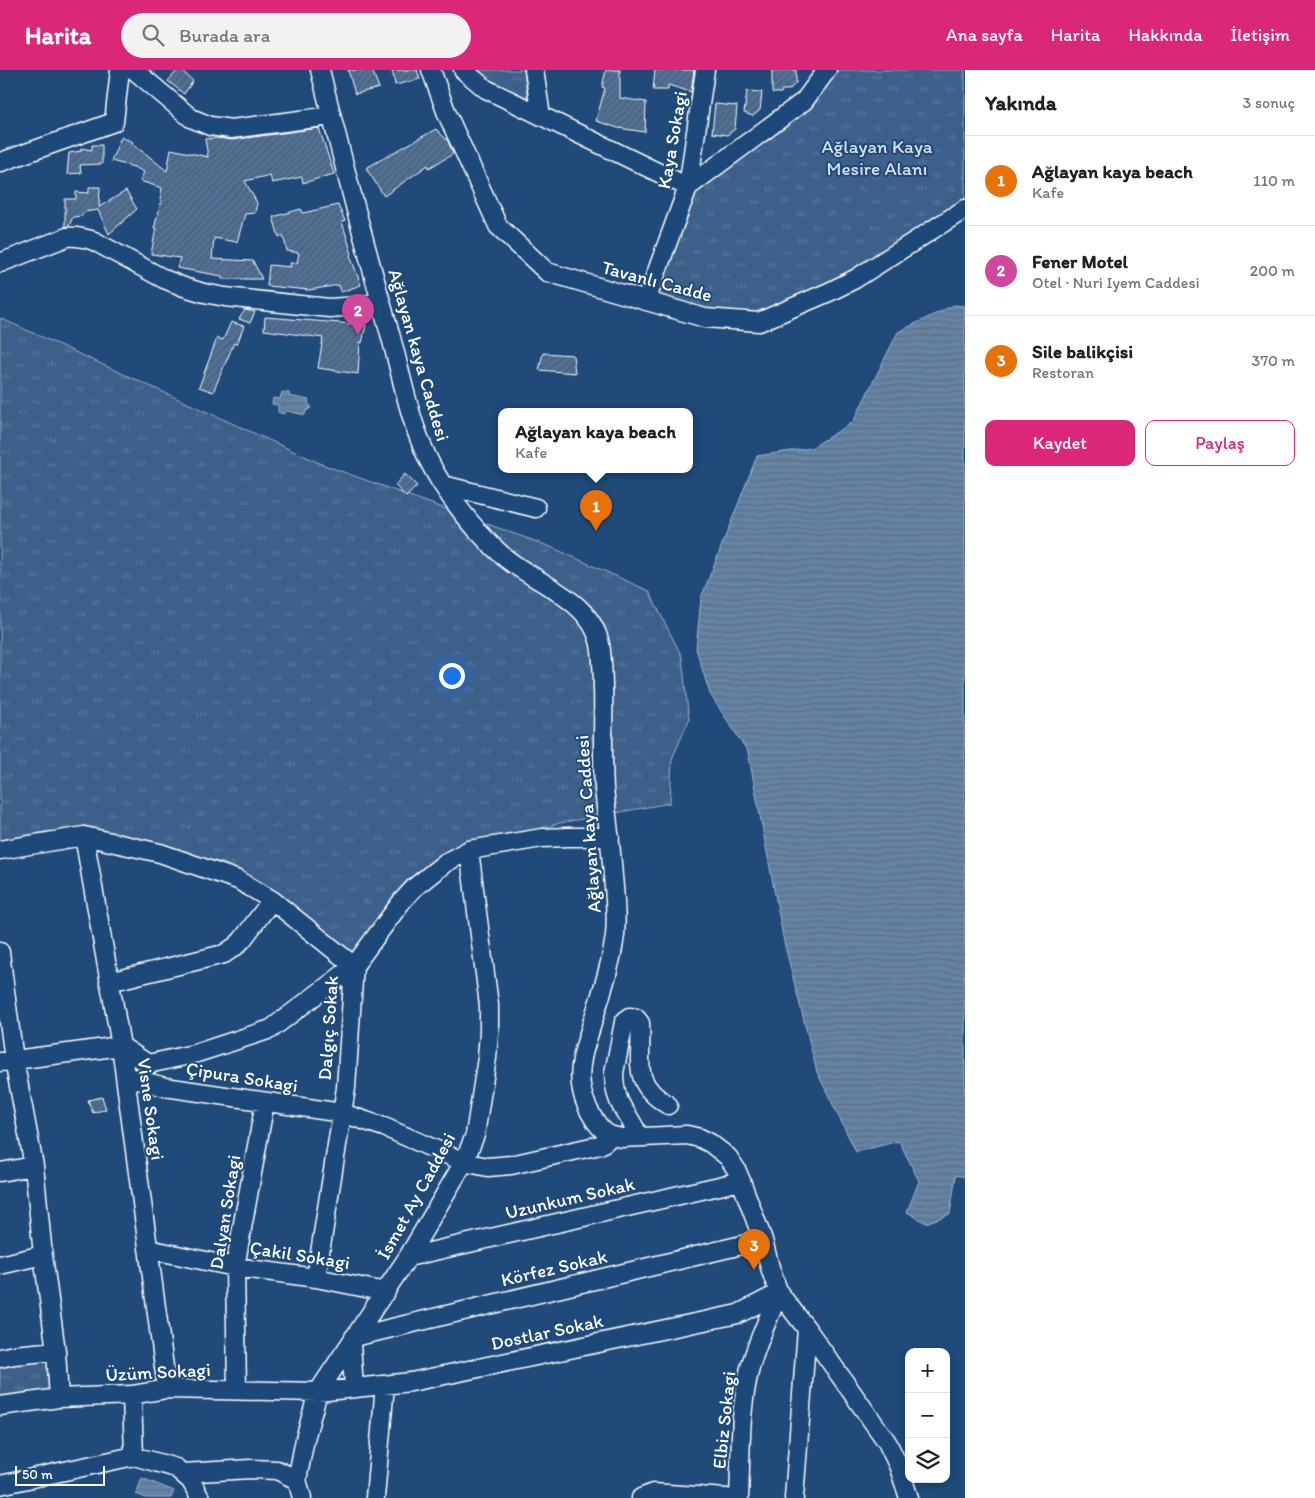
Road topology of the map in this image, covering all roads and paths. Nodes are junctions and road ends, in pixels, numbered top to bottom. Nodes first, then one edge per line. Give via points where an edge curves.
1 (120, 70) edge
2 (134, 70) edge
3 (320, 70) edge
4 (431, 70) edge
5 (464, 70) edge
6 (534, 70) edge
7 (706, 70) edge
8 (827, 70) edge
9 (331, 116) junction
10 (541, 116) junction
11 (1, 162) dead end
12 (688, 187) junction
13 (965, 209) edge
14 (0, 263) edge
15 (380, 301) junction
16 (646, 301) junction
17 (443, 485) junction
18 (536, 508) dead end
19 (84, 836) junction
20 (610, 837) junction
21 (0, 850) edge
22 (469, 850) junction
23 (272, 900) junction
24 (0, 957) edge
25 (354, 966) junction
26 (110, 982) junction
27 (121, 1046) junction
28 (7, 1061) edge
29 (125, 1076) junction
30 (265, 1102) junction
31 (668, 1105) dead end
32 (342, 1113) junction
33 (610, 1136) junction
34 (639, 1137) junction
35 (464, 1162) junction
36 (34, 1166) junction
37 (0, 1172) edge
38 (742, 1181) junction
39 (763, 1240) junction
40 (148, 1249) junction
41 (43, 1255) junction
42 (408, 1257) junction
43 (0, 1265) edge
44 (235, 1267) junction
45 (316, 1278) junction
46 (386, 1292) junction
47 (780, 1293) junction
48 (807, 1329) junction
49 (352, 1340) junction
50 (56, 1351) junction
51 (0, 1358) edge
52 (385, 1385) junction
53 (354, 1388) junction
54 (167, 1389) junction
55 (237, 1390) junction
56 (318, 1392) junction
57 (132, 1394) junction
58 (59, 1398) junction
59 (0, 1406) edge
60 (134, 1456) junction
61 (182, 1473) junction
62 (296, 1480) junction
63 (0, 1485) edge
64 (200, 1498) edge
65 (302, 1498) edge
66 (375, 1498) edge
67 (641, 1498) edge
68 (727, 1498) edge
69 (738, 1498) edge
70 (794, 1498) edge
71 (909, 1498) edge

1 - 11 street via 114,122
2 - 9 street via 191,118 210,126 231,129
3 - 9 street, Ağlayan kaya Caddesi
4 - 16 street, Tavanlı Cadde via 447,114 498,226 547,272
5 - 10 street via 486,89
6 - 10 street
7 - 12 street, Kaya Sokagi
8 - 12 street via 804,100
9 - 15 street, Ağlayan kaya Caddesi
10 - 12 street
12 - 16 street, Kaya Sokagi
13 - 16 street, Tavanlı Cadde via 854,279 759,322 706,318
14 - 15 street via 76,236 94,241 164,279 204,293 329,308
15 - 17 street, Ağlayan kaya Caddesi via 420,442
17 - 18 street
17 - 20 street, Ağlayan kaya Caddesi via 487,542 572,602 593,624 601,649 604,784
19 - 21 street
19 - 23 street via 168,856 238,880
19 - 26 street, Visne Sokagi
20 - 22 street, Dalgıç Sokak via 542,838
20 - 33 street, Ağlayan kaya Caddesi via 615,932 580,1071 584,1100 590,1114
22 - 25 street, Dalgıç Sokak via 445,863 415,887
22 - 35 street, İsmet Ay Caddesi via 488,986 489,1033 475,1135
23 - 25 street
23 - 26 street via 230,951
24 - 28 street
25 - 27 street via 271,1029 194,1054 148,1064
25 - 32 street, Dalgıç Sokak
26 - 27 street, Visne Sokagi
27 - 28 street
27 - 29 street, Visne Sokagi
28 - 36 street
29 - 30 street, Çipura Sokagi via 165,1087
29 - 40 street, Visne Sokagi
30 - 32 street, Çipura Sokagi
30 - 44 street, Dalyan Sokagi
31 - 34 street via 648,1089 640,1074 640,1022 629,1018 624,1022 614,1081 620,1103
32 - 35 street, Çipura Sokagi via 384,1127
32 - 45 street, Dalgıç Sokak
33 - 34 street
33 - 35 street, Çipura Sokagi via 600,1144 511,1165 488,1167
34 - 38 street via 688,1135 700,1138 728,1157
35 - 42 street, İsmet Ay Caddesi
36 - 37 street
36 - 41 street
38 - 39 street
38 - 42 street, Uzunkum Sokak
39 - 47 street
39 - 49 street, Körfez Sokak
40 - 44 street, Çakil Sokagi
40 - 54 street, Visne Sokagi
41 - 43 street
41 - 50 street
42 - 46 street, İsmet Ay Caddesi
44 - 45 street, Çakil Sokagi
44 - 55 street, Dalyan Sokagi
45 - 46 street, Çakil Sokagi
46 - 49 street, İsmet Ay Caddesi
47 - 48 street
47 - 52 street, Dostlar Sokak via 738,1314
47 - 69 street, Elbiz Sokagi via 759,1339 743,1403
48 - 70 street
48 - 71 street via 887,1442
49 - 53 street
49 - 56 street, İsmet Ay Caddesi
50 - 51 street
50 - 58 street
52 - 53 street, Dostlar Sokak
52 - 66 street
53 - 56 street, Dostlar Sokak
54 - 55 street, Üzüm Sokagi
54 - 57 street, Üzüm Sokagi
55 - 56 street, Üzüm Sokagi
56 - 62 street, İsmet Ay Caddesi
57 - 58 street, Üzüm Sokagi
57 - 60 street
58 - 59 street, Üzüm Sokagi
60 - 61 street via 176,1468
60 - 63 street
61 - 62 street via 277,1470
61 - 64 street via 191,1481
62 - 65 street
67 - 68 street via 652,1493

